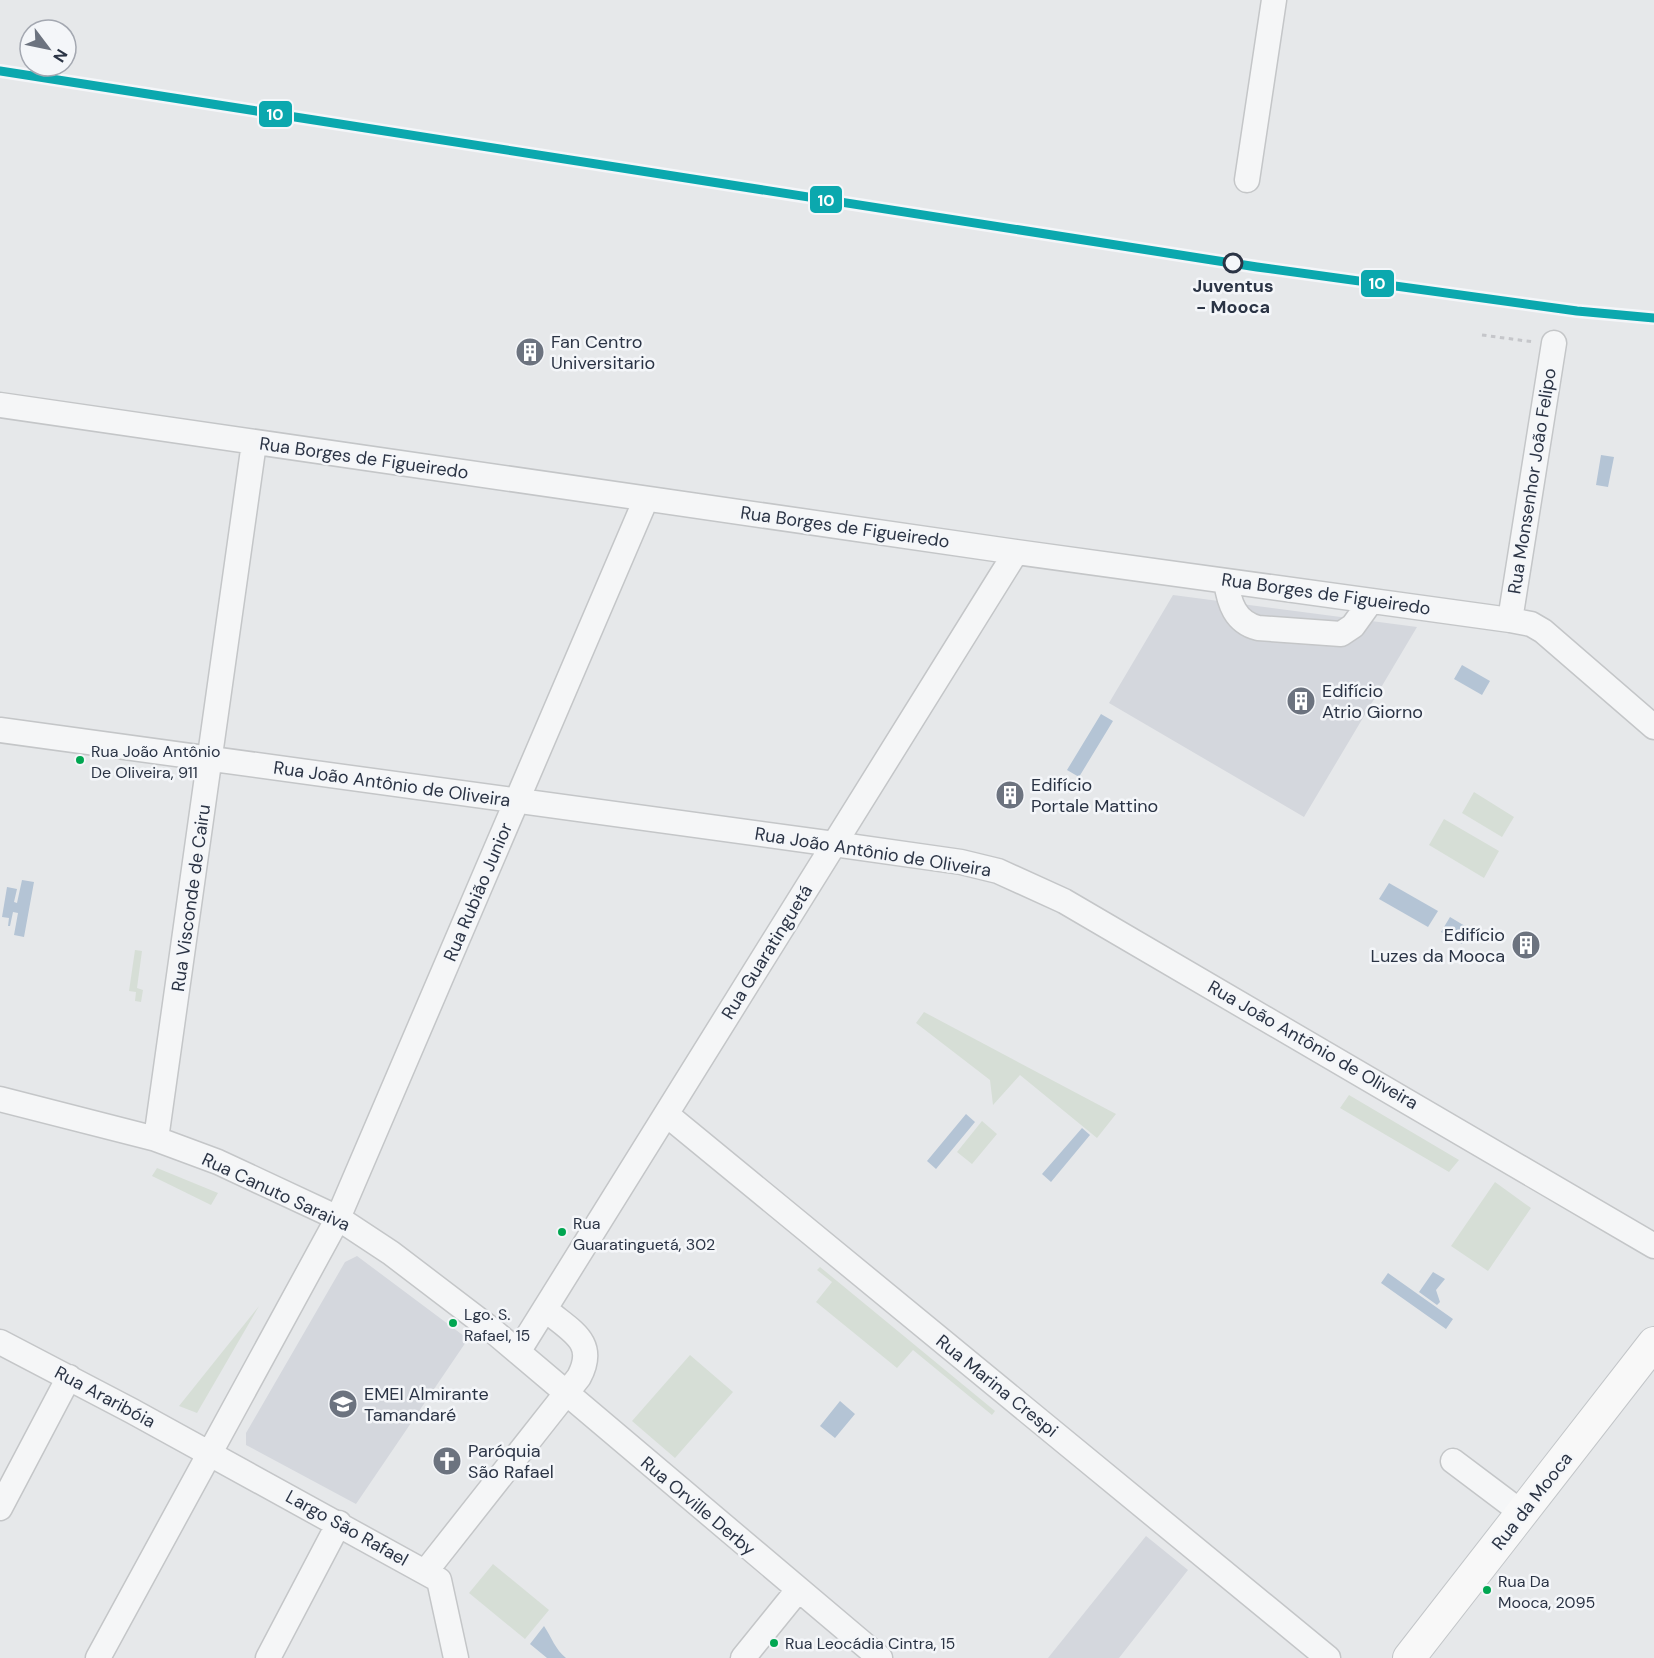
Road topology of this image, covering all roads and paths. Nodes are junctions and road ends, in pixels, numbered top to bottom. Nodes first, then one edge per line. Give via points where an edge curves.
1 (1274, 0) edge
2 (1247, 180) dead end
3 (1482, 335) dead end
4 (1553, 344) joint
5 (0, 405) edge
6 (254, 443) junction
7 (646, 499) junction
8 (1016, 552) junction
9 (1226, 581) junction
10 (1371, 601) junction
11 (1510, 620) junction
12 (1654, 728) edge
13 (0, 730) edge
14 (211, 760) junction
15 (517, 801) junction
16 (834, 844) junction
17 (0, 1099) edge
18 (666, 1114) junction
19 (156, 1140) junction
20 (339, 1218) junction
21 (1654, 1246) edge
22 (545, 1309) junction
23 (0, 1342) edge
24 (1654, 1343) edge
25 (518, 1352) junction
26 (69, 1377) junction
27 (565, 1394) junction
28 (210, 1453) junction
29 (1452, 1461) dead end
30 (0, 1508) edge
31 (1522, 1513) junction
32 (339, 1523) junction
33 (426, 1571) junction
34 (798, 1590) junction
35 (99, 1658) edge
36 (268, 1658) edge
37 (456, 1658) edge
38 (743, 1658) edge
39 (880, 1658) edge
40 (1328, 1658) edge
41 (1409, 1658) edge

1 - 2 street
3 - 4 path
4 - 11 street, Rua Monsenhor João Felipo
5 - 6 street, Rua Borges de Figueiredo
6 - 7 street, Rua Borges de Figueiredo
6 - 14 street, Rua Visconde de Cairu
7 - 8 street, Rua Borges de Figueiredo
7 - 15 street, Rua Rubião Junior
8 - 9 street, Rua Borges de Figueiredo
8 - 16 street, Rua Guaratinguetá
9 - 10 street, Rua Borges de Figueiredo
9 - 10 street via 1234,611 1246,624 1258,628 1341,634 1353,626
10 - 11 street, Rua Borges de Figueiredo
11 - 12 street, Rua Borges de Figueiredo via 1543,631
13 - 14 street, Rua João Antônio de Oliveira
14 - 15 street, Rua João Antônio de Oliveira
14 - 19 street, Rua Visconde de Cairu
15 - 16 street, Rua João Antônio de Oliveira
15 - 20 street, Rua Rubião Junior
16 - 18 street, Rua Guaratinguetá
16 - 21 street, Rua João Antônio de Oliveira via 998,871 1064,901
17 - 19 street, Rua Canuto Saraiva
18 - 22 street, Rua Guaratinguetá
18 - 40 street, Rua Marina Crespi
19 - 20 street, Rua Canuto Saraiva via 218,1162
20 - 25 street, Rua Canuto Saraiva via 426,1279
20 - 28 street
22 - 25 street, Rua Guaratinguetá
22 - 27 street, Largo São Rafael via 585,1345 585,1366
23 - 26 street, Rua Araribóia
24 - 31 main road, Rua da Mooca
25 - 27 street, Rua Orville Derby
26 - 28 street, Rua Araribóia
26 - 30 street
27 - 33 street, Largo São Rafael
27 - 34 street, Rua Orville Derby
28 - 32 street, Largo São Rafael
28 - 35 street
29 - 31 street
31 - 41 main road, Rua da Mooca
32 - 33 street, Largo São Rafael
32 - 36 street
33 - 37 street via 442,1587
34 - 38 street
34 - 39 street, Rua Orville Derby

